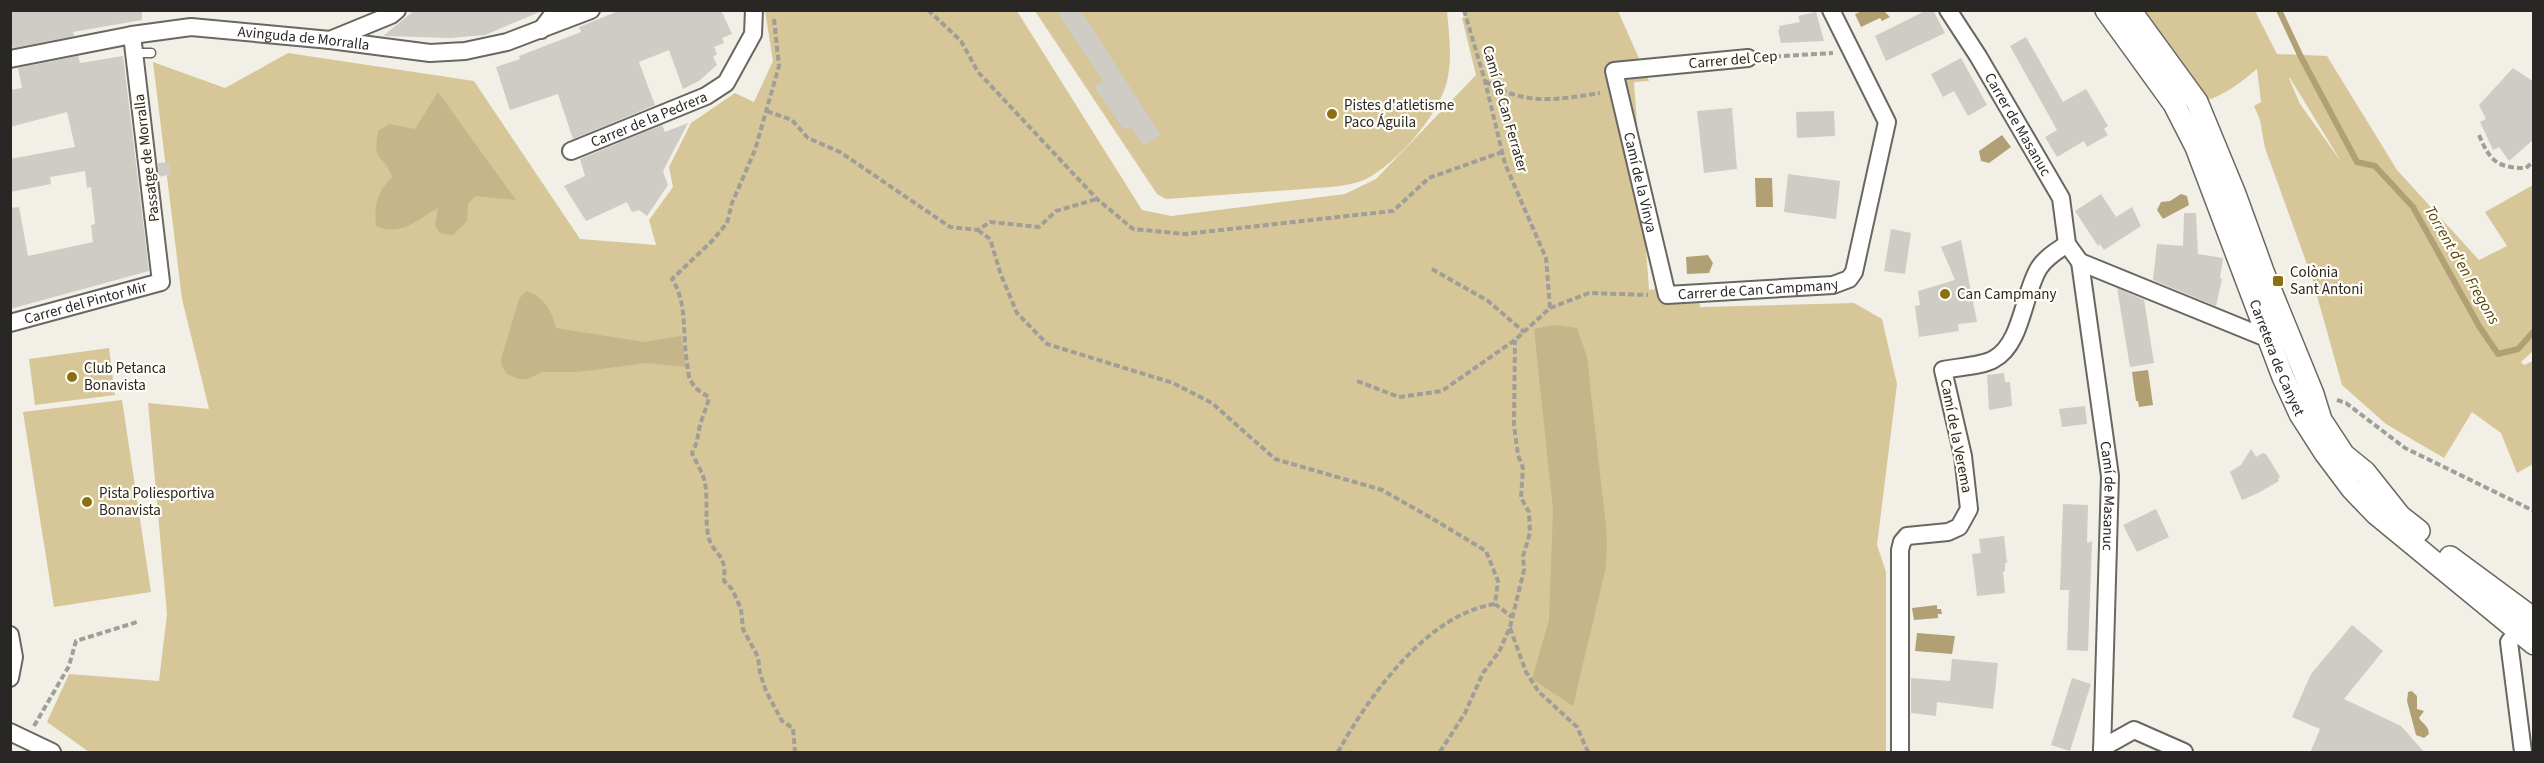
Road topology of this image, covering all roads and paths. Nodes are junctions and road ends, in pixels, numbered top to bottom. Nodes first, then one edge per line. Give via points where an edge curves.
1 (397, 10) edge
2 (559, 10) edge
3 (591, 10) edge
4 (754, 10) edge
5 (773, 10) edge
6 (928, 10) edge
7 (1464, 10) edge
8 (1831, 10) edge
9 (1948, 10) edge
10 (2106, 10) edge
11 (2130, 10) edge
12 (540, 31) junction
13 (132, 35) junction
14 (330, 40) junction
15 (1852, 52) junction
16 (1748, 58) joint
17 (10, 59) edge
18 (1614, 71) joint
19 (1485, 81) junction
20 (1619, 90) junction
21 (767, 111) junction
22 (2479, 135) dead end
23 (571, 152) dead end
24 (1502, 152) junction
25 (2534, 161) edge
26 (1096, 199) junction
27 (978, 230) junction
28 (2067, 244) junction
29 (2080, 262) junction
30 (1432, 269) dead end
31 (161, 282) joint
32 (1667, 295) junction
33 (1550, 308) junction
34 (10, 322) edge
35 (1524, 332) junction
36 (2269, 339) junction
37 (1515, 340) junction
38 (1357, 381) dead end
39 (2313, 394) junction
40 (2321, 420) junction
41 (2534, 511) edge
42 (1495, 604) junction
43 (1512, 617) junction
44 (137, 622) dead end
45 (1510, 627) junction
46 (2530, 632) edge
47 (10, 635) edge
48 (10, 678) edge
49 (18, 735) edge
50 (2102, 750) edge
51 (52, 753) edge
52 (795, 753) edge
53 (1338, 753) edge
54 (1440, 753) edge
55 (1588, 753) edge
56 (1900, 753) edge
57 (2184, 753) edge
58 (2523, 753) edge

1 - 14 street
2 - 12 street
3 - 12 street, Avinguda de Morralla
4 - 23 street, Carrer de la Pedrera via 753,34 726,83 706,96
5 - 21 path via 779,66
6 - 26 path via 961,41 978,72
7 - 19 path, Camí de Can Ferrater
8 - 15 street, Carrer de Can Campmany
9 - 28 street, Carrer de Masanuc via 2061,198
10 - 36 street, Carretera de Canyet via 2174,104 2196,147
11 - 39 street, Carretera de Canyet via 2197,102
12 - 14 street, Avinguda de Morralla via 465,51 430,53
13 - 14 street, Avinguda de Morralla via 191,27
13 - 17 street, Avinguda de Morralla
13 - 31 street, Passatge de Morralla via 143,53
15 - 16 path, Carrer del Cep
15 - 32 street, Carrer de Can Campmany via 1887,122 1854,272 1849,279 1833,285
16 - 18 street, Carrer del Cep
18 - 20 street, Camí de la Vinya
19 - 20 path via 1500,90 1537,100
19 - 24 path, Camí de Can Ferrater
20 - 32 street, Camí de la Vinya
21 - 27 path via 792,120 808,138 848,156 950,227
21 - 52 path via 727,223 672,279 680,291 690,381 709,397 699,441 692,453 705,481 709,537 714,550 723,558 724,581 741,609 743,629 758,657 766,690 782,721 792,728
22 - 25 path via 2495,162 2508,168 2526,168
24 - 26 path via 1430,178 1393,211 1185,234 1133,229
24 - 33 path, Camí de Can Ferrater via 1546,258
26 - 27 path via 1056,211 1040,227 990,222
27 - 42 path via 990,239 1017,313 1047,344 1173,383 1212,403 1275,459 1382,490 1433,519 1486,551 1498,581
28 - 29 street, Camí de Masanuc
28 - 56 street, Camí de la Verema via 2038,270 2006,349 1993,360 1943,370 1963,456 1969,509 1959,527 1948,532 1907,536 1902,542
29 - 36 street
29 - 50 street, Camí de Masanuc via 2110,476
30 - 35 path via 1488,302
31 - 34 street, Carrer del Pintor Mir
32 - 33 path via 1589,293
33 - 35 path
35 - 37 path
36 - 40 street via 2279,342 2307,409
36 - 46 street, Carretera de Canyet via 2300,414 2352,489 2376,514
37 - 38 path via 1442,391 1399,397
37 - 43 path via 1514,425 1523,468 1521,498 1529,512 1530,534
39 - 40 street, Carretera de Canyet
39 - 41 path via 2346,403 2405,448
40 - 46 street, Carretera de Canyet via 2344,455 2365,472 2400,516 2462,567 2467,577
42 - 43 path
42 - 53 path via 1477,607 1427,636 1355,721
43 - 45 path
44 - 49 path via 76,641 69,666
45 - 54 path
45 - 55 path via 1526,672 1539,692 1577,727
46 - 58 street via 2509,642
47 - 48 street via 14,657
49 - 51 street
50 - 57 street via 2134,730

